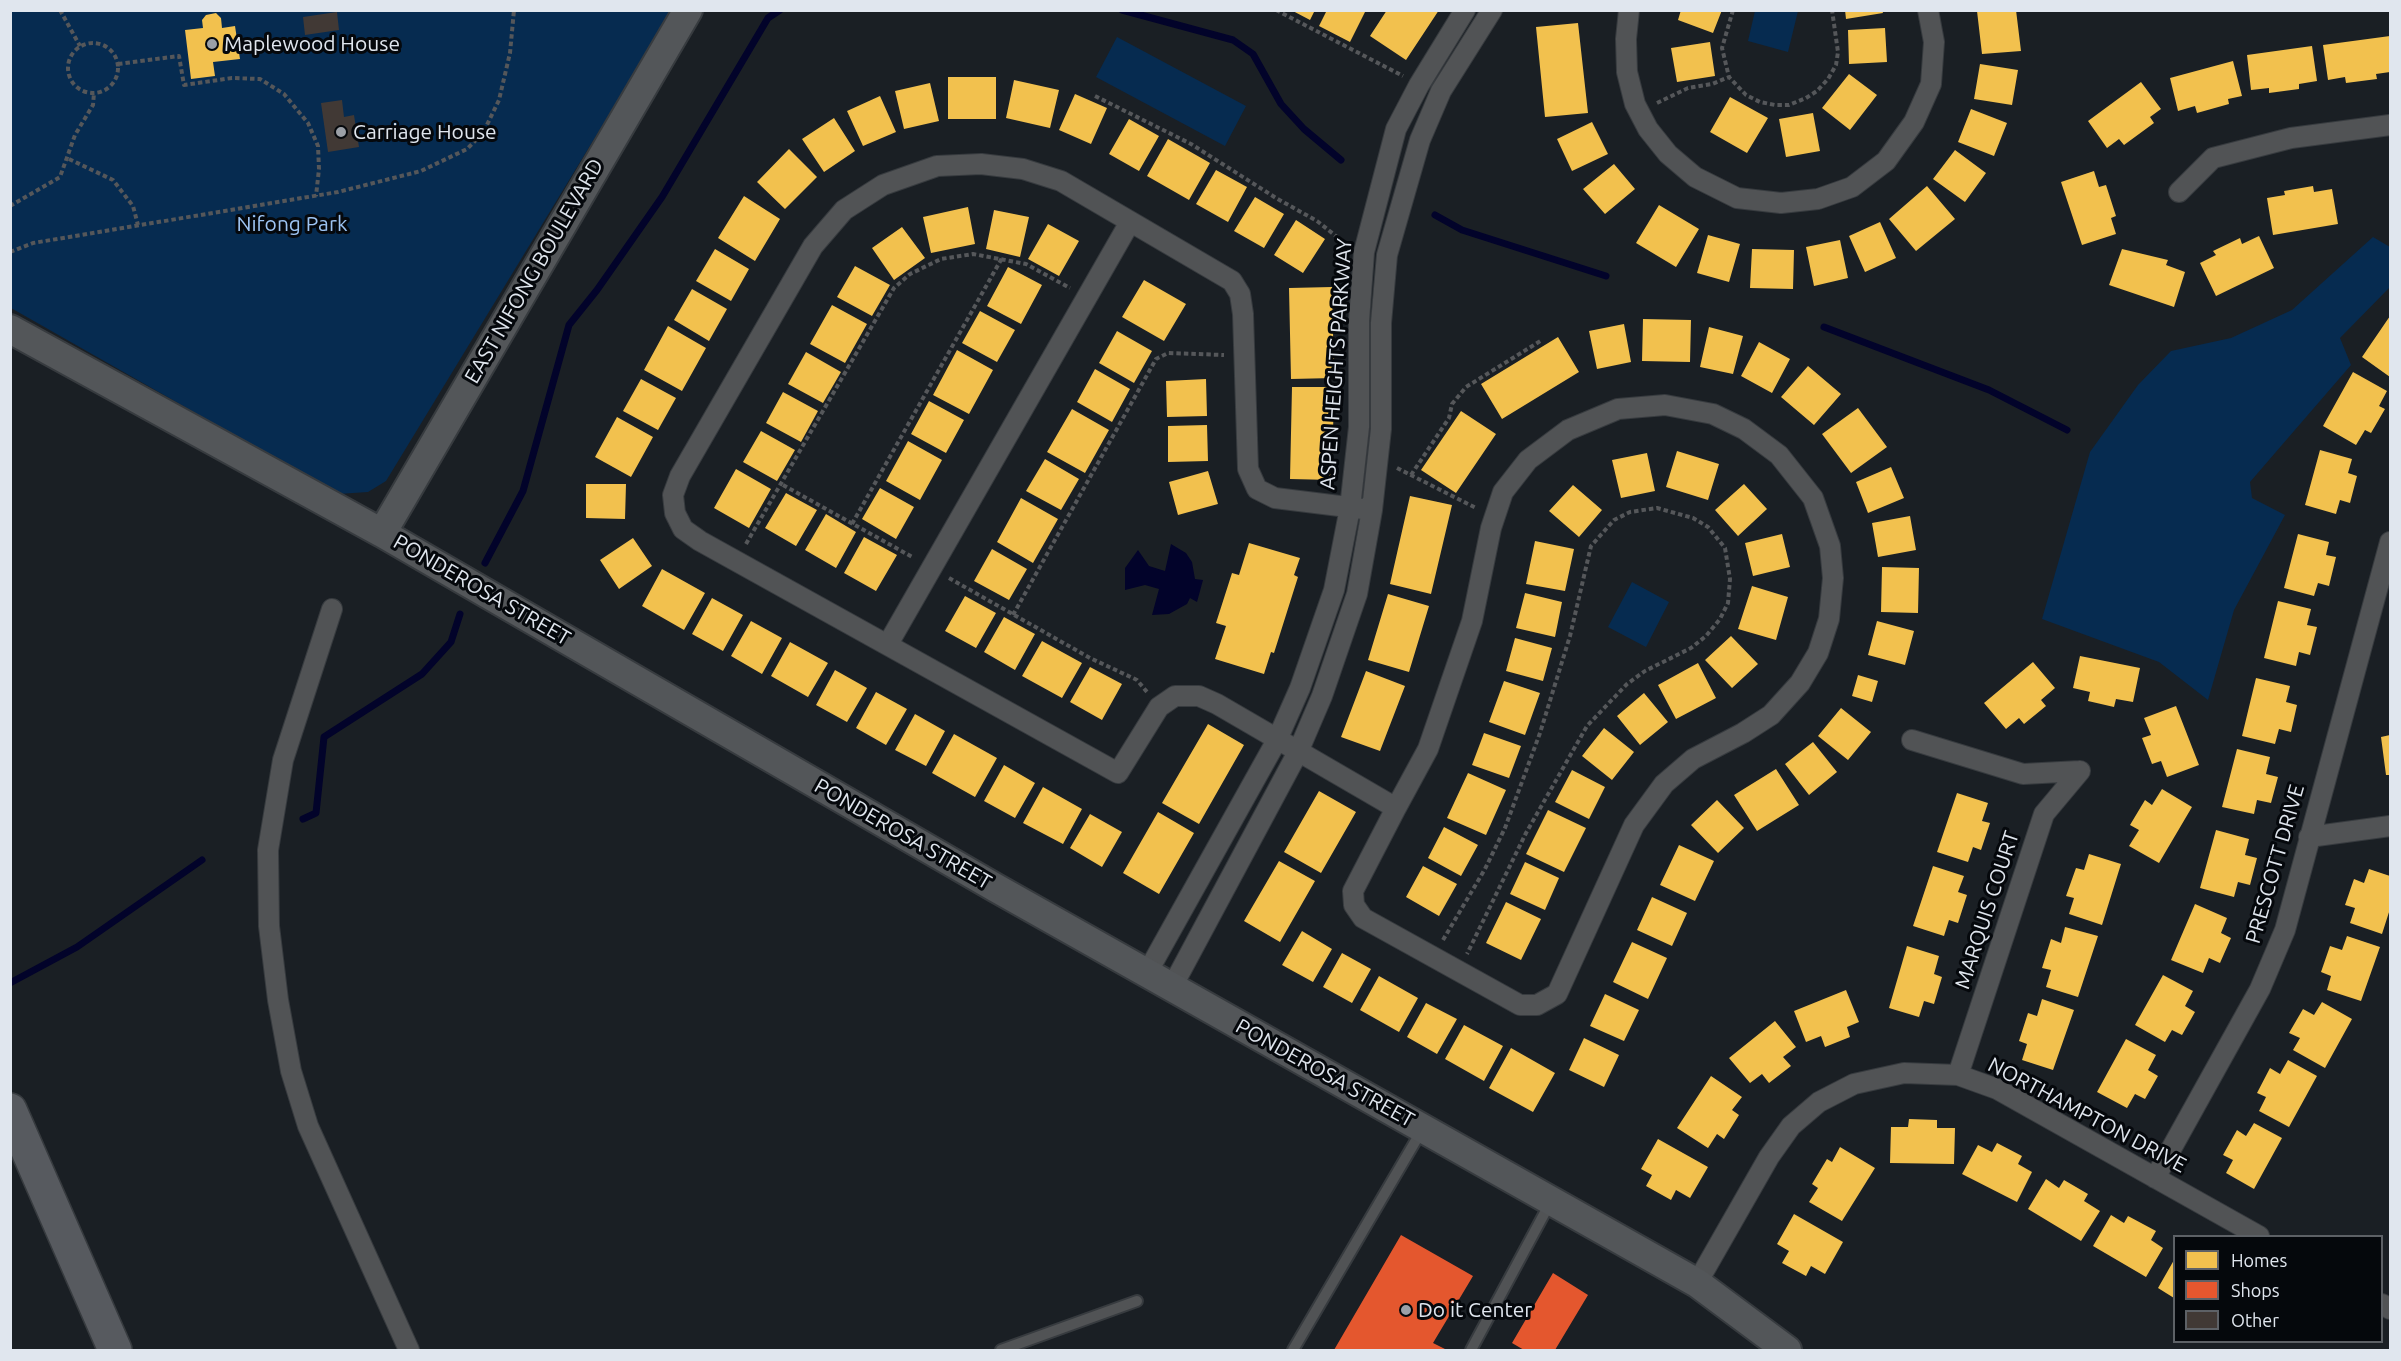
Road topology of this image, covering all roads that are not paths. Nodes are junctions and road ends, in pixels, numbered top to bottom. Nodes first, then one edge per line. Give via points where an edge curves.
1 (688, 10) edge
2 (1465, 10) edge
3 (1492, 10) edge
4 (1629, 10) edge
5 (1928, 10) edge
6 (2391, 125) edge
7 (2179, 192) dead end
8 (1130, 222) junction
9 (10, 329) edge
10 (1350, 508) junction
11 (1372, 510) junction
12 (382, 533) junction
13 (2391, 542) edge
14 (2384, 591) edge
15 (332, 609) dead end
16 (888, 644) junction
17 (1277, 740) junction
18 (1912, 740) dead end
19 (1298, 752) junction
20 (1396, 808) junction
21 (2391, 826) edge
22 (2309, 837) junction
23 (1147, 973) junction
24 (1172, 987) junction
25 (1958, 1075) junction
26 (10, 1110) edge
27 (1423, 1129) junction
28 (2155, 1178) junction
29 (1551, 1200) junction
30 (2257, 1235) edge
31 (1696, 1283) junction
32 (1137, 1301) dead end
33 (115, 1350) edge
34 (409, 1350) edge
35 (1001, 1350) edge
36 (1293, 1350) edge
37 (1471, 1350) edge
38 (1787, 1350) edge

1 - 12 street, EAST NIFONG BOULEVARD
2 - 10 street, ASPEN HEIGHTS PARKWAY via 1396,129 1364,252 1359,321 1359,427
3 - 11 street, ASPEN HEIGHTS PARKWAY via 1441,91 1420,140 1387,255 1380,323 1381,429
4 - 5 street via 1627,72 1648,129 1668,154 1695,177 1737,198 1782,203 1818,199 1852,187 1886,161 1914,122 1931,84 1935,42
6 - 7 street via 2291,138 2213,158
8 - 10 street via 1232,281 1240,294 1248,469 1257,489 1275,498
8 - 16 street
8 - 16 street via 1061,181 1023,169 981,164 937,166 883,185 844,210 813,246 680,476 673,495 675,513 683,529
9 - 12 street, PONDEROSA STREET
10 - 11 street
10 - 17 street, ASPEN HEIGHTS PARKWAY via 1334,590 1300,688
11 - 19 street, ASPEN HEIGHTS PARKWAY via 1357,594
12 - 23 street, PONDEROSA STREET
13 - 14 street, PRESCOTT DRIVE
14 - 22 street, PRESCOTT DRIVE
15 - 34 street via 283,760 268,850 268,926 291,1071 308,1126
16 - 17 street via 1118,773 1159,707 1175,696 1199,696
17 - 19 street
17 - 23 street, ASPEN HEIGHTS PARKWAY
18 - 25 street, MARQUIS COURT via 2023,774 2080,771 2044,814
19 - 20 street
19 - 24 street, ASPEN HEIGHTS PARKWAY
20 - 20 street via 1353,891 1354,905 1362,918 1520,1005 1538,1005 1557,994 1634,825 1664,784 1693,759 1771,714 1800,683 1818,653 1829,619 1833,578 1830,546 1812,498 1779,455 1744,429 1713,414 1665,405 1618,409 1568,430 1528,460 1503,492 1472,621 1428,749
21 - 22 street
22 - 28 street, PRESCOTT DRIVE via 2285,930 2260,989
23 - 24 street, PONDEROSA STREET
24 - 27 street, PONDEROSA STREET
25 - 28 street, NORTHAMPTON DRIVE via 1997,1089
25 - 31 street, NORTHAMPTON DRIVE via 1904,1073 1854,1084 1819,1102 1791,1126 1769,1157
26 - 33 highway
27 - 29 street, PONDEROSA STREET
27 - 36 lane
28 - 30 street, NORTHAMPTON DRIVE
29 - 31 street, PONDEROSA STREET
29 - 37 lane
31 - 38 street, PONDEROSA STREET
32 - 35 lane

